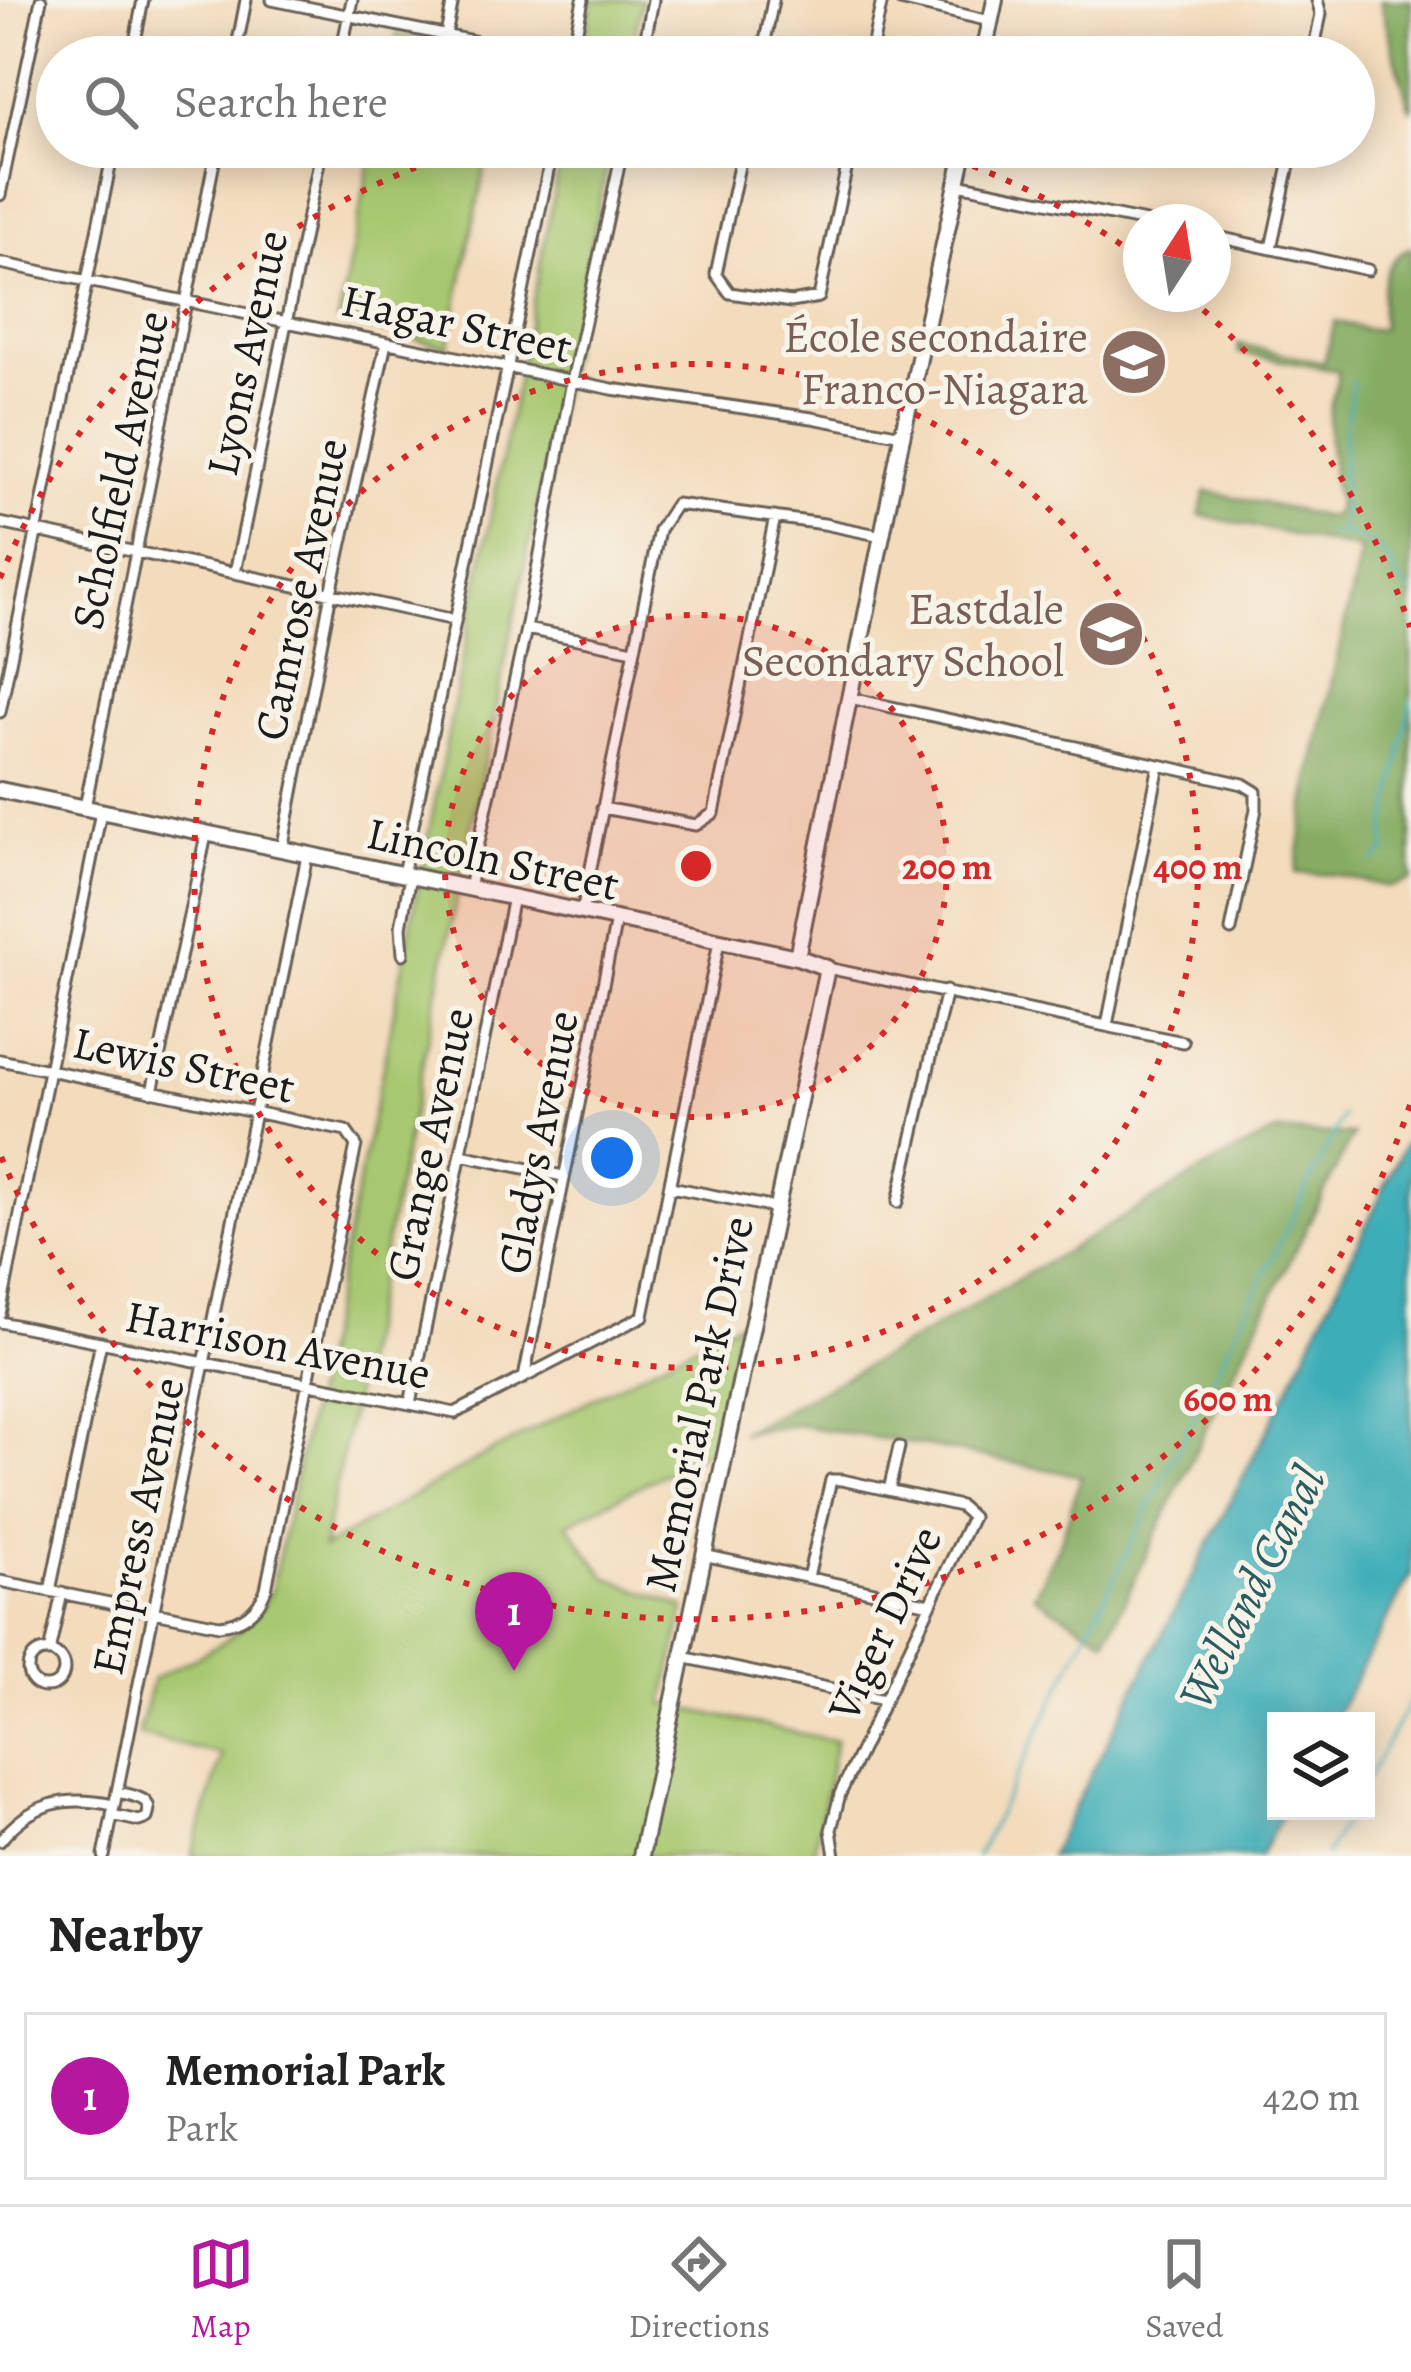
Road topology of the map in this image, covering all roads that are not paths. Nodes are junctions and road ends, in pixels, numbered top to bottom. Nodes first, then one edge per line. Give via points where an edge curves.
1 (41, 0) edge
2 (143, 0) edge
3 (246, 0) edge
4 (272, 0) edge
5 (352, 0) edge
6 (453, 0) edge
7 (583, 0) edge
8 (653, 0) edge
9 (773, 0) edge
10 (882, 0) edge
11 (900, 0) edge
12 (995, 0) edge
13 (1317, 0) edge
14 (349, 15) junction
15 (990, 21) junction
16 (446, 35) junction
17 (136, 36) edge
18 (239, 36) edge
19 (344, 36) edge
20 (451, 36) edge
21 (575, 36) edge
22 (646, 36) edge
23 (766, 36) edge
24 (874, 36) edge
25 (987, 36) edge
26 (1316, 36) edge
27 (110, 168) edge
28 (213, 168) edge
29 (318, 168) edge
30 (549, 168) edge
31 (618, 168) edge
32 (739, 168) edge
33 (847, 168) edge
34 (961, 168) edge
35 (1288, 168) edge
36 (958, 184) junction
37 (0, 195) edge
38 (1123, 217) edge
39 (1231, 240) edge
40 (1271, 248) junction
41 (0, 263) edge
42 (1368, 270) dead end
43 (87, 281) junction
44 (187, 302) junction
45 (286, 322) junction
46 (386, 343) junction
47 (508, 367) junction
48 (572, 381) junction
49 (902, 435) junction
50 (776, 518) junction
51 (0, 523) edge
52 (37, 531) junction
53 (882, 536) junction
54 (135, 553) junction
55 (235, 573) junction
56 (331, 593) junction
57 (454, 620) junction
58 (526, 629) junction
59 (634, 650) junction
60 (850, 698) junction
61 (0, 712) edge
62 (1159, 765) junction
63 (0, 790) edge
64 (85, 807) junction
65 (602, 808) junction
66 (101, 812) junction
67 (206, 835) junction
68 (281, 850) junction
69 (308, 856) junction
70 (407, 875) junction
71 (469, 888) junction
72 (513, 897) junction
73 (582, 912) junction
74 (616, 920) junction
75 (1231, 930) dead end
76 (719, 942) junction
77 (403, 954) dead end
78 (796, 957) junction
79 (827, 968) junction
80 (946, 992) junction
81 (1107, 1025) junction
82 (1183, 1042) dead end
83 (0, 1060) edge
84 (50, 1071) junction
85 (152, 1092) junction
86 (255, 1112) junction
87 (461, 1155) junction
88 (562, 1176) junction
89 (670, 1187) junction
90 (898, 1202) dead end
91 (776, 1208) junction
92 (0, 1318) edge
93 (101, 1342) junction
94 (205, 1363) junction
95 (524, 1378) junction
96 (307, 1384) junction
97 (410, 1404) junction
98 (899, 1447) dead end
99 (890, 1490) junction
100 (703, 1555) junction
101 (808, 1577) junction
102 (0, 1580) edge
103 (56, 1592) junction
104 (929, 1604) junction
105 (153, 1612) junction
106 (49, 1652) dead end
107 (682, 1657) junction
108 (884, 1700) junction
109 (117, 1792) junction
110 (112, 1810) junction
111 (0, 1841) edge
112 (104, 1856) edge
113 (641, 1856) edge
114 (836, 1856) edge

1 - 37 street
2 - 17 street
3 - 18 street
4 - 14 street
5 - 14 street
6 - 16 street
7 - 21 street
8 - 22 street
9 - 23 street
10 - 24 street
11 - 15 street
12 - 15 main road
13 - 26 street
14 - 16 street
14 - 19 street
15 - 25 main road
16 - 20 street
27 - 43 street
28 - 44 street, Scholfield Avenue
29 - 45 street, Lyons Avenue
30 - 47 street
31 - 48 street
32 - 33 street via 716,274 730,292 791,302 819,297
34 - 36 main road
35 - 40 street
36 - 38 street
36 - 49 main road
39 - 40 street
40 - 42 street
41 - 43 street, Hagar Street
43 - 44 street, Hagar Street
43 - 52 street
44 - 45 street, Hagar Street
44 - 54 street, Scholfield Avenue
45 - 46 street, Hagar Street
45 - 55 street, Lyons Avenue
46 - 47 street, Hagar Street
46 - 56 street, Camrose Avenue
47 - 48 street, Hagar Street
47 - 57 street
48 - 49 street, Hagar Street
48 - 58 street
49 - 53 main road
50 - 53 street
50 - 59 street via 676,504 658,530
50 - 65 street via 715,813 696,825
51 - 52 street
52 - 54 street
52 - 61 street
53 - 60 main road
54 - 55 street
54 - 64 street, Scholfield Avenue
55 - 56 street
56 - 57 street
56 - 68 street, Camrose Avenue
57 - 70 street
58 - 59 street
58 - 71 street
59 - 65 street
60 - 62 street
60 - 78 main road
62 - 75 street via 1256,792
62 - 81 street
63 - 64 main road, Lincoln Street
64 - 66 main road, Lincoln Street
65 - 73 street
66 - 67 main road, Lincoln Street
66 - 84 street
67 - 68 main road, Lincoln Street
67 - 85 street
68 - 69 main road, Lincoln Street
69 - 70 main road, Lincoln Street
69 - 86 street, Empress Avenue
70 - 71 main road, Lincoln Street
70 - 77 street
71 - 72 main road, Lincoln Street
72 - 73 main road, Lincoln Street
72 - 87 street, Grange Avenue
73 - 74 main road, Lincoln Street
74 - 76 main road, Lincoln Street
74 - 88 street, Gladys Avenue
76 - 78 main road, Lincoln Street
76 - 89 street, Harrison Avenue
78 - 79 main road, Lincoln Street
79 - 80 street, Lincoln Street
79 - 91 main road, Memorial Park Drive
80 - 81 street, Lincoln Street
80 - 90 street
81 - 82 street, Lincoln Street
83 - 84 street, Lewis Street
84 - 85 street, Lewis Street
84 - 92 street
85 - 86 street, Lewis Street
86 - 94 street, Empress Avenue
86 - 96 street, Lewis Street via 346,1131 356,1145
87 - 88 street
87 - 97 street, Grange Avenue
88 - 95 street, Gladys Avenue
89 - 91 street
89 - 95 street, Harrison Avenue via 643,1316
91 - 100 main road, Memorial Park Drive
92 - 93 street, Harrison Avenue
93 - 94 street, Harrison Avenue
93 - 103 street
94 - 96 street, Harrison Avenue
94 - 105 street, Empress Avenue
95 - 97 street, Harrison Avenue via 455,1414
96 - 97 street, Harrison Avenue
96 - 105 street via 259,1605 219,1625
98 - 99 street
99 - 101 street, Viger Drive via 831,1480
99 - 104 street, Viger Drive via 960,1506 972,1517
100 - 101 street
100 - 107 main road, Memorial Park Drive
101 - 104 street
102 - 103 street
103 - 105 street
103 - 106 street
104 - 108 street, Viger Drive
105 - 109 street, Empress Avenue
107 - 108 street
107 - 113 main road, Memorial Park Drive
108 - 114 street, Viger Drive via 836,1804
109 - 110 street, Empress Avenue
109 - 110 street via 143,1798 149,1811 139,1821
110 - 111 street via 81,1799 59,1802
110 - 112 street, Empress Avenue

